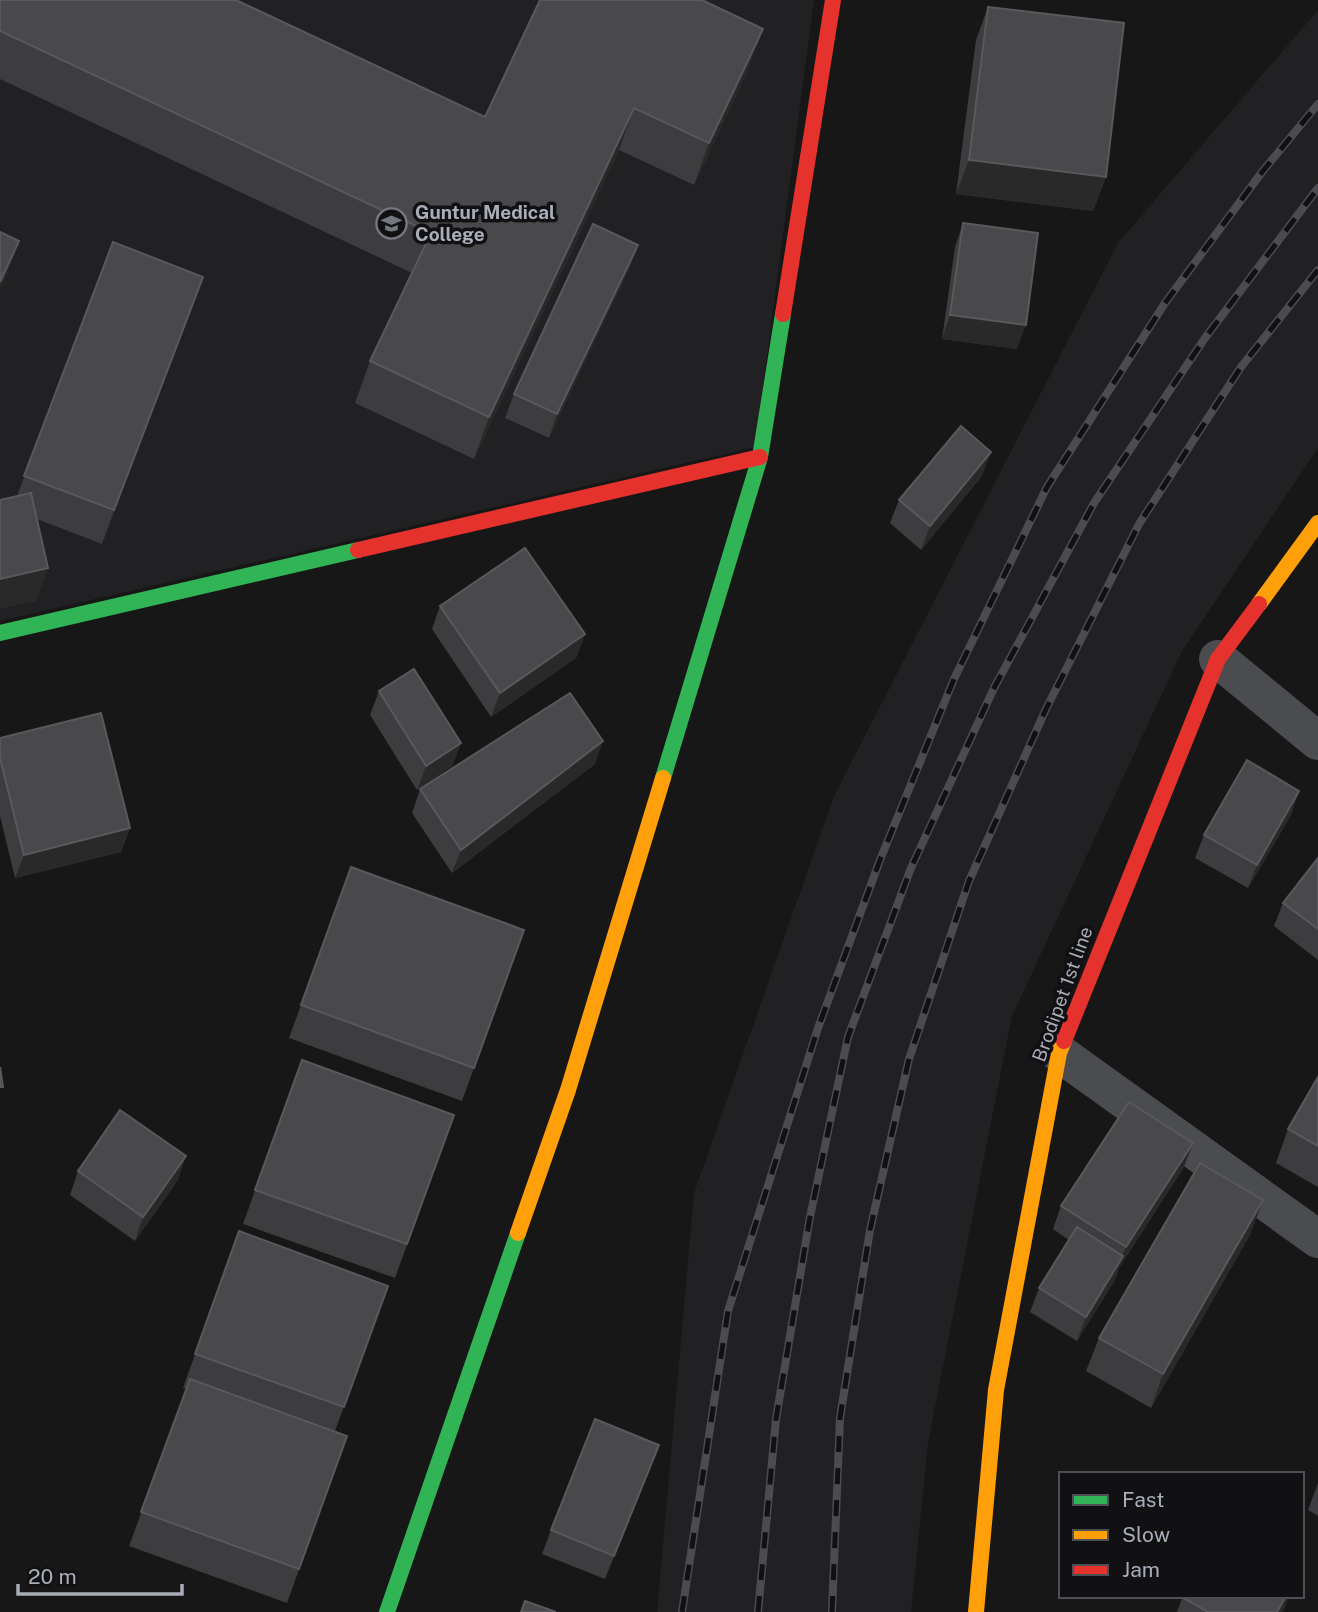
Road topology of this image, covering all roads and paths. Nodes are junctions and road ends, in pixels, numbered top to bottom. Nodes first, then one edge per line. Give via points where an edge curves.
1 (833, 0) edge
2 (760, 457) junction
3 (1318, 523) edge
4 (0, 634) edge
5 (1218, 659) junction
6 (1318, 741) edge
7 (1059, 1053) junction
8 (1318, 1239) edge
9 (387, 1612) edge
10 (976, 1612) edge

1 - 2 street
2 - 4 street
2 - 9 street via 568,1090
3 - 5 street, Brodipet 1st line
5 - 6 street
5 - 7 street, Brodipet 1st line
7 - 8 street
7 - 10 street, Brodipet 1st line via 996,1390

